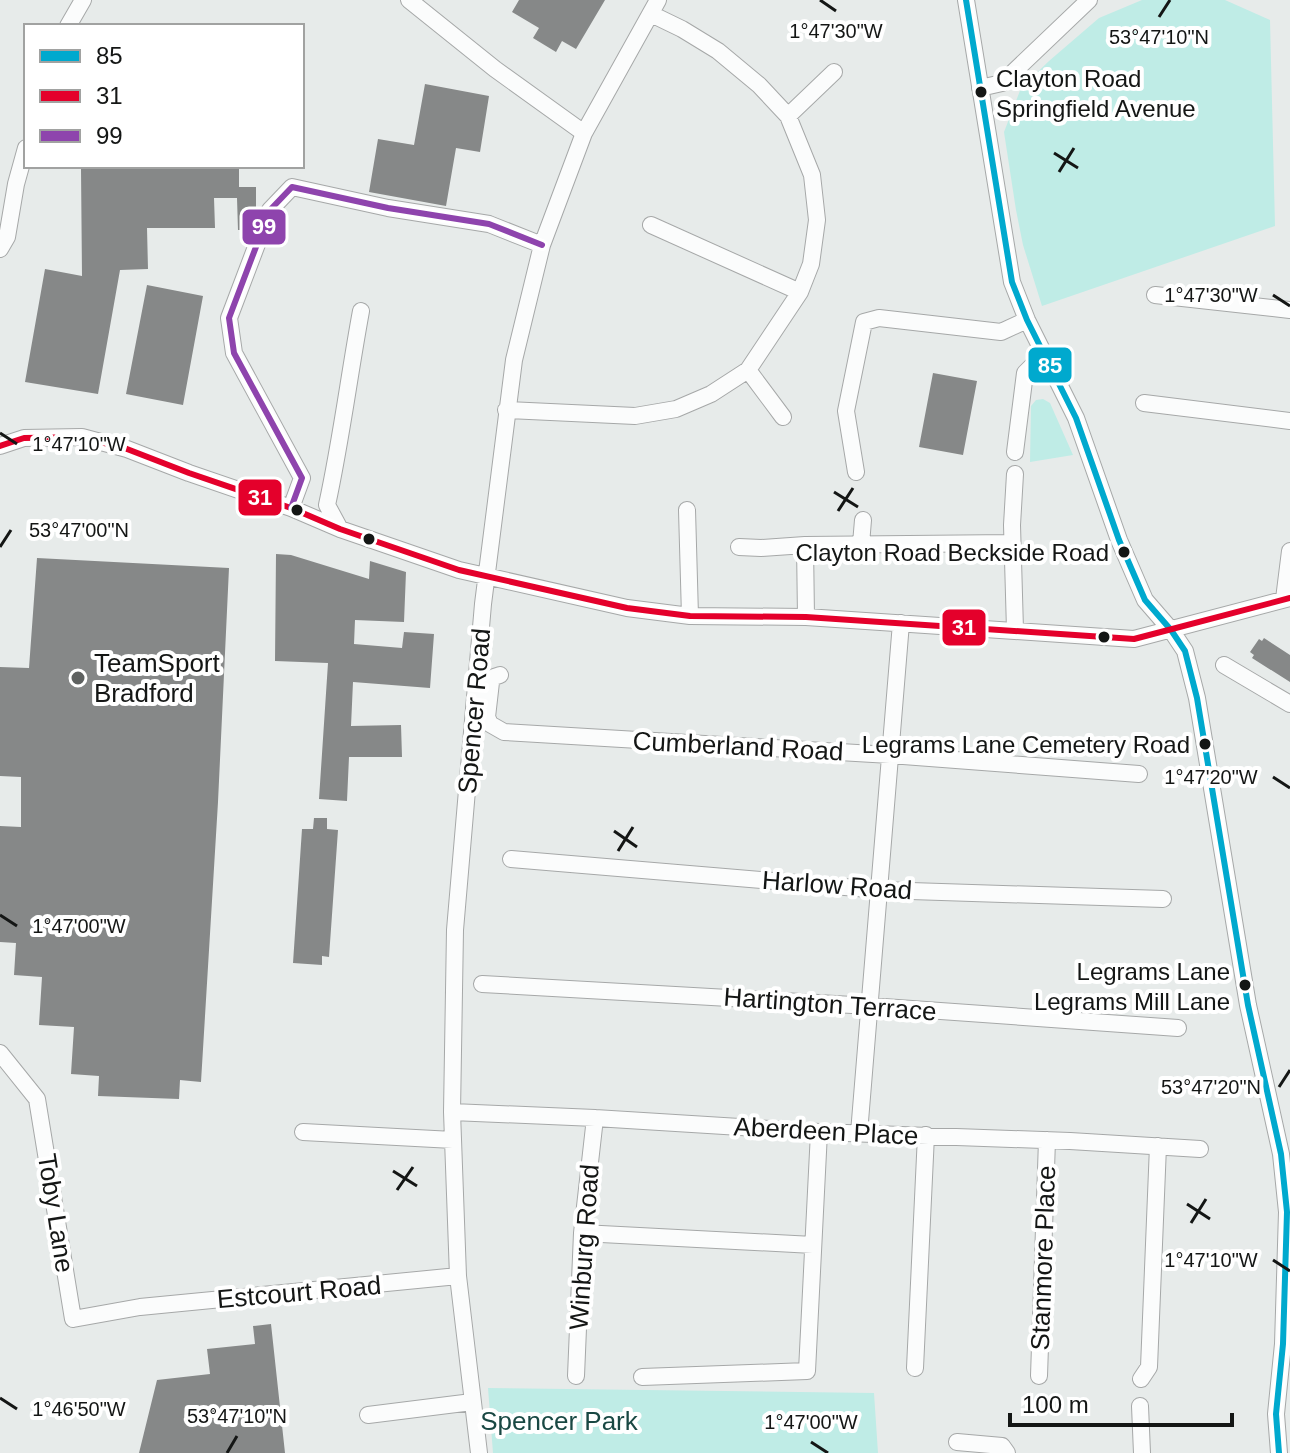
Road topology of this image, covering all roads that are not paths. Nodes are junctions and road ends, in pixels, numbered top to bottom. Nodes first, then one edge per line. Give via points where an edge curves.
1 (83, 0) edge
2 (409, 0) edge
3 (966, 0) edge
4 (1089, 0) edge
5 (654, 7) edge
6 (69, 24) edge
7 (834, 72) dead end
8 (980, 88) junction
9 (788, 116) junction
10 (584, 133) junction
11 (24, 155) edge
12 (651, 225) dead end
13 (542, 245) junction
14 (0, 249) edge
15 (800, 292) junction
16 (1155, 295) dead end
17 (1290, 310) edge
18 (361, 311) dead end
19 (1027, 320) junction
20 (1044, 354) junction
21 (748, 370) junction
22 (1144, 403) dead end
23 (506, 410) junction
24 (783, 417) dead end
25 (1290, 421) edge
26 (0, 446) edge
27 (1015, 452) dead end
28 (856, 472) dead end
29 (1015, 474) dead end
30 (291, 508) junction
31 (687, 510) dead end
32 (863, 520) dead end
33 (340, 529) junction
34 (1012, 543) junction
35 (861, 544) junction
36 (805, 545) junction
37 (739, 547) dead end
38 (1290, 551) edge
39 (488, 575) junction
40 (1287, 598) edge
41 (690, 616) junction
42 (806, 617) junction
43 (901, 623) junction
44 (1015, 630) junction
45 (1171, 630) junction
46 (1224, 665) dead end
47 (500, 675) dead end
48 (1290, 704) edge
49 (890, 755) junction
50 (1139, 774) dead end
51 (511, 859) dead end
52 (880, 890) junction
53 (1163, 899) dead end
54 (482, 984) dead end
55 (870, 1006) junction
56 (1178, 1028) dead end
57 (0, 1053) edge
58 (452, 1112) junction
59 (595, 1118) junction
60 (303, 1132) dead end
61 (819, 1132) junction
62 (859, 1133) junction
63 (926, 1135) junction
64 (453, 1140) junction
65 (1047, 1140) junction
66 (1158, 1146) junction
67 (1200, 1149) dead end
68 (1285, 1153) edge
69 (582, 1233) junction
70 (813, 1245) junction
71 (458, 1276) junction
72 (140, 1307) joint
73 (1287, 1345) edge
74 (915, 1368) dead end
75 (576, 1376) dead end
76 (1039, 1376) dead end
77 (642, 1377) dead end
78 (1141, 1379) dead end
79 (472, 1402) junction
80 (1140, 1406) dead end
81 (368, 1415) dead end
82 (957, 1442) dead end
83 (479, 1453) edge
84 (1007, 1453) edge
85 (1142, 1453) edge
86 (1279, 1453) edge

1 - 6 street
2 - 10 street
3 - 8 street
4 - 8 street via 1002,83
5 - 9 street via 718,51
5 - 10 street, Spencer Road
7 - 9 street
8 - 19 street via 1012,282
9 - 15 street via 812,175 817,220 811,264
10 - 13 street, Spencer Road
11 - 14 street
12 - 15 street
13 - 23 street, Spencer Road
13 - 30 street via 489,224 292,187 270,210 229,318 234,353 302,478
15 - 21 street
16 - 17 street
18 - 33 street via 327,505
19 - 20 street
19 - 28 street via 1001,332 879,318 864,322 846,411
20 - 27 street via 1025,373
20 - 45 street via 1076,418 1145,600
21 - 23 street via 676,409 635,416
21 - 24 street
22 - 25 street
23 - 39 street, Spencer Road
26 - 30 street via 24,438 82,437
29 - 34 street
30 - 33 street
31 - 41 street
32 - 35 street
33 - 39 street
34 - 35 street
34 - 44 street
35 - 36 street
36 - 37 street
36 - 42 street
38 - 40 street
39 - 41 street via 627,608
39 - 58 street, Spencer Road via 455,930
40 - 45 street
41 - 42 street
42 - 43 street
43 - 44 street
43 - 49 street
44 - 45 street via 1134,639
45 - 68 street via 1185,651 1197,698 1248,1005
46 - 48 street
47 - 49 street, Cumberland Road via 491,682 487,717 504,732
49 - 50 street, Cumberland Road
49 - 52 street
51 - 52 street, Harlow Road
52 - 53 street, Harlow Road
52 - 55 street
54 - 55 street, Hartington Terrace
55 - 56 street, Hartington Terrace
55 - 62 street
57 - 72 street, Toby Lane via 37,1099 73,1319
58 - 59 street, Aberdeen Place
58 - 64 street, Spencer Road
59 - 61 street, Aberdeen Place
59 - 69 street, Winburg Road
60 - 64 street
61 - 62 street, Aberdeen Place
61 - 70 street
62 - 63 street, Aberdeen Place
63 - 65 street, Aberdeen Place
63 - 74 street
64 - 71 street, Spencer Road
65 - 66 street, Aberdeen Place
65 - 76 street, Stanmore Place
66 - 67 street, Aberdeen Place
66 - 78 street via 1149,1367
68 - 73 street
69 - 70 street
69 - 75 street, Winburg Road
70 - 77 street via 807,1371
71 - 72 street, Estcourt Road
71 - 79 street, Spencer Road
73 - 86 street via 1276,1414
79 - 81 street
79 - 83 street, Spencer Road
80 - 85 street
82 - 84 street via 1002,1446

